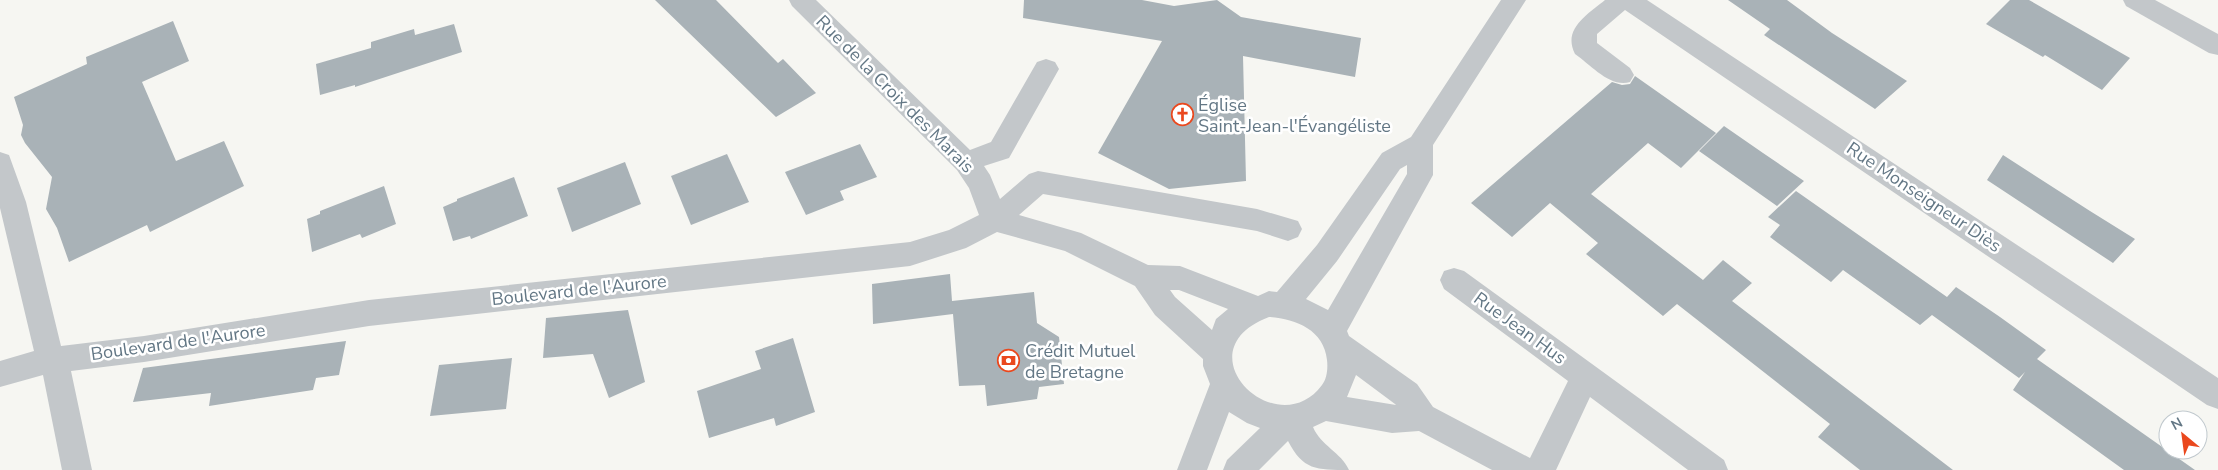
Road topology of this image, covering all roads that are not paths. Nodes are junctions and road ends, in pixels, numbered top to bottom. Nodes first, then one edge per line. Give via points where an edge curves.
1 (801, 0) edge
2 (1514, 0) edge
3 (1621, 0) edge
4 (1629, 0) edge
5 (2135, 0) edge
6 (2218, 46) edge
7 (1046, 69) dead end
8 (1621, 75) dead end
9 (1420, 144) junction
10 (966, 162) junction
11 (0, 163) edge
12 (995, 220) junction
13 (1288, 229) dead end
14 (1145, 277) junction
15 (1454, 280) dead end
16 (1284, 305) junction
17 (1254, 307) junction
18 (1336, 339) junction
19 (1216, 352) junction
20 (51, 360) junction
21 (0, 374) edge
22 (1585, 376) junction
23 (1224, 386) junction
24 (2218, 395) edge
25 (1323, 407) junction
26 (1422, 417) junction
27 (1291, 419) junction
28 (77, 470) edge
29 (1192, 470) edge
30 (1238, 470) edge
31 (1334, 470) edge
32 (1522, 470) edge
33 (1540, 470) edge
34 (1713, 470) edge

1 - 10 street, Rue de la Croix des Marais
2 - 9 street
3 - 8 street via 1585,30 1584,47
4 - 24 street, Rue Monseigneur Diès
5 - 6 street
7 - 10 street via 1000,150
9 - 16 street via 1391,161 1327,253
9 - 18 street via 1420,175
10 - 12 street, Rue de la Croix des Marais via 982,183
11 - 20 street
12 - 13 street, Boulevard de l'Aurore via 1038,182 1257,220
12 - 14 street via 1071,241
12 - 20 street, Boulevard de l'Aurore via 956,240 910,254 369,313 144,349
14 - 17 street via 1180,278
14 - 19 street via 1165,306
15 - 22 street, Rue Jean Hus
16 - 17 street
16 - 18 street via 1318,319
17 - 19 street via 1231,322 1221,336
18 - 25 street via 1343,362 1342,379 1335,394
18 - 26 street via 1406,394
19 - 23 street via 1217,369
20 - 21 street, Boulevard de l'Aurore
20 - 28 street via 58,376
22 - 33 street
22 - 34 street, Rue Jean Hus
23 - 27 street via 1235,400 1251,411 1270,418
23 - 29 street
25 - 26 street via 1392,419
25 - 27 street
26 - 32 street
27 - 30 street
27 - 31 street via 1306,447

